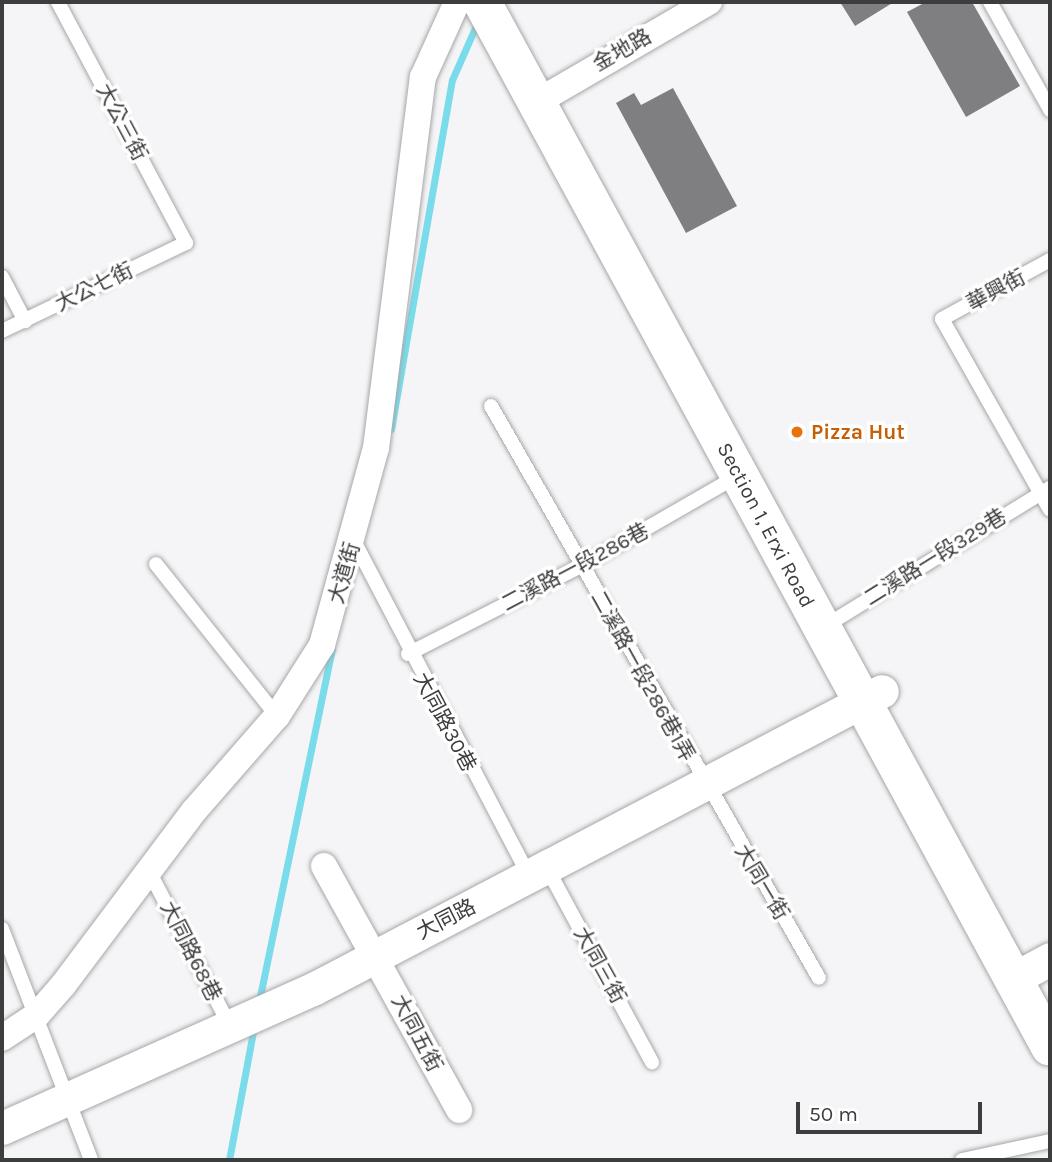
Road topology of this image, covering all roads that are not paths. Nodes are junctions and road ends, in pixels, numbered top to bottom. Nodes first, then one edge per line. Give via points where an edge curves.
1 (58, 2) edge
2 (457, 2) edge
3 (709, 2) edge
4 (990, 2) edge
5 (495, 8) edge
6 (547, 95) junction
7 (1050, 110) edge
8 (186, 243) joint
9 (1050, 260) edge
10 (2, 277) edge
11 (25, 321) junction
12 (2, 331) edge
13 (491, 406) dead end
14 (739, 475) junction
15 (1045, 490) edge
16 (1050, 510) edge
17 (358, 549) junction
18 (156, 564) dead end
19 (581, 566) junction
20 (831, 622) junction
21 (408, 654) junction
22 (871, 697) junction
23 (277, 716) junction
24 (706, 787) junction
25 (324, 866) dead end
26 (538, 873) junction
27 (152, 875) junction
28 (2, 929) edge
29 (376, 956) junction
30 (1037, 975) edge
31 (818, 978) dead end
32 (37, 1015) junction
33 (248, 1019) junction
34 (2, 1038) edge
35 (1050, 1047) edge
36 (652, 1062) dead end
37 (65, 1100) junction
38 (459, 1110) dead end
39 (2, 1128) edge
40 (1050, 1141) edge
41 (91, 1160) edge
42 (962, 1160) edge

1 - 8 lane, 大公三街
2 - 17 street, 大道街 via 423,77 385,392
3 - 6 street, 金地路
4 - 7 lane
5 - 6 main road, Section 1, Erxi Road
6 - 14 main road, Section 1, Erxi Road
6 - 20 main road, Section 1, Erxi Road
8 - 11 lane, 大公七街
9 - 15 lane, 華興街 via 942,319
10 - 11 lane
11 - 12 lane, 大公七街
13 - 19 lane, 二溪路一段286巷1弄
14 - 19 lane, 二溪路一段286巷
14 - 20 main road, Section 1, Erxi Road
15 - 16 lane
15 - 20 lane, 二溪路一段329巷
17 - 21 lane, 大同路30巷
17 - 23 street, 大道街 via 322,645
18 - 23 lane
19 - 21 lane, 二溪路一段286巷
19 - 24 lane, 二溪路一段286巷1弄
20 - 22 main road, Section 1, Erxi Road
21 - 26 lane, 大同路30巷
22 - 24 street, 大同路
22 - 30 main road, Section 1, Erxi Road
23 - 27 street, 大道街 via 194,811
24 - 26 street, 大同路
24 - 31 lane, 大同一街
25 - 29 street, 大同五街
26 - 29 street, 大同路
26 - 36 lane, 大同三街
27 - 32 street, 大道街
27 - 33 lane, 大同路68巷
28 - 32 lane
29 - 33 street, 大同路
29 - 38 street, 大同五街
30 - 35 main road, Section 1, Erxi Road
32 - 34 street, 大道街
32 - 37 lane
33 - 37 street, 大同路
37 - 39 street, 大同路
37 - 41 lane
40 - 42 lane

